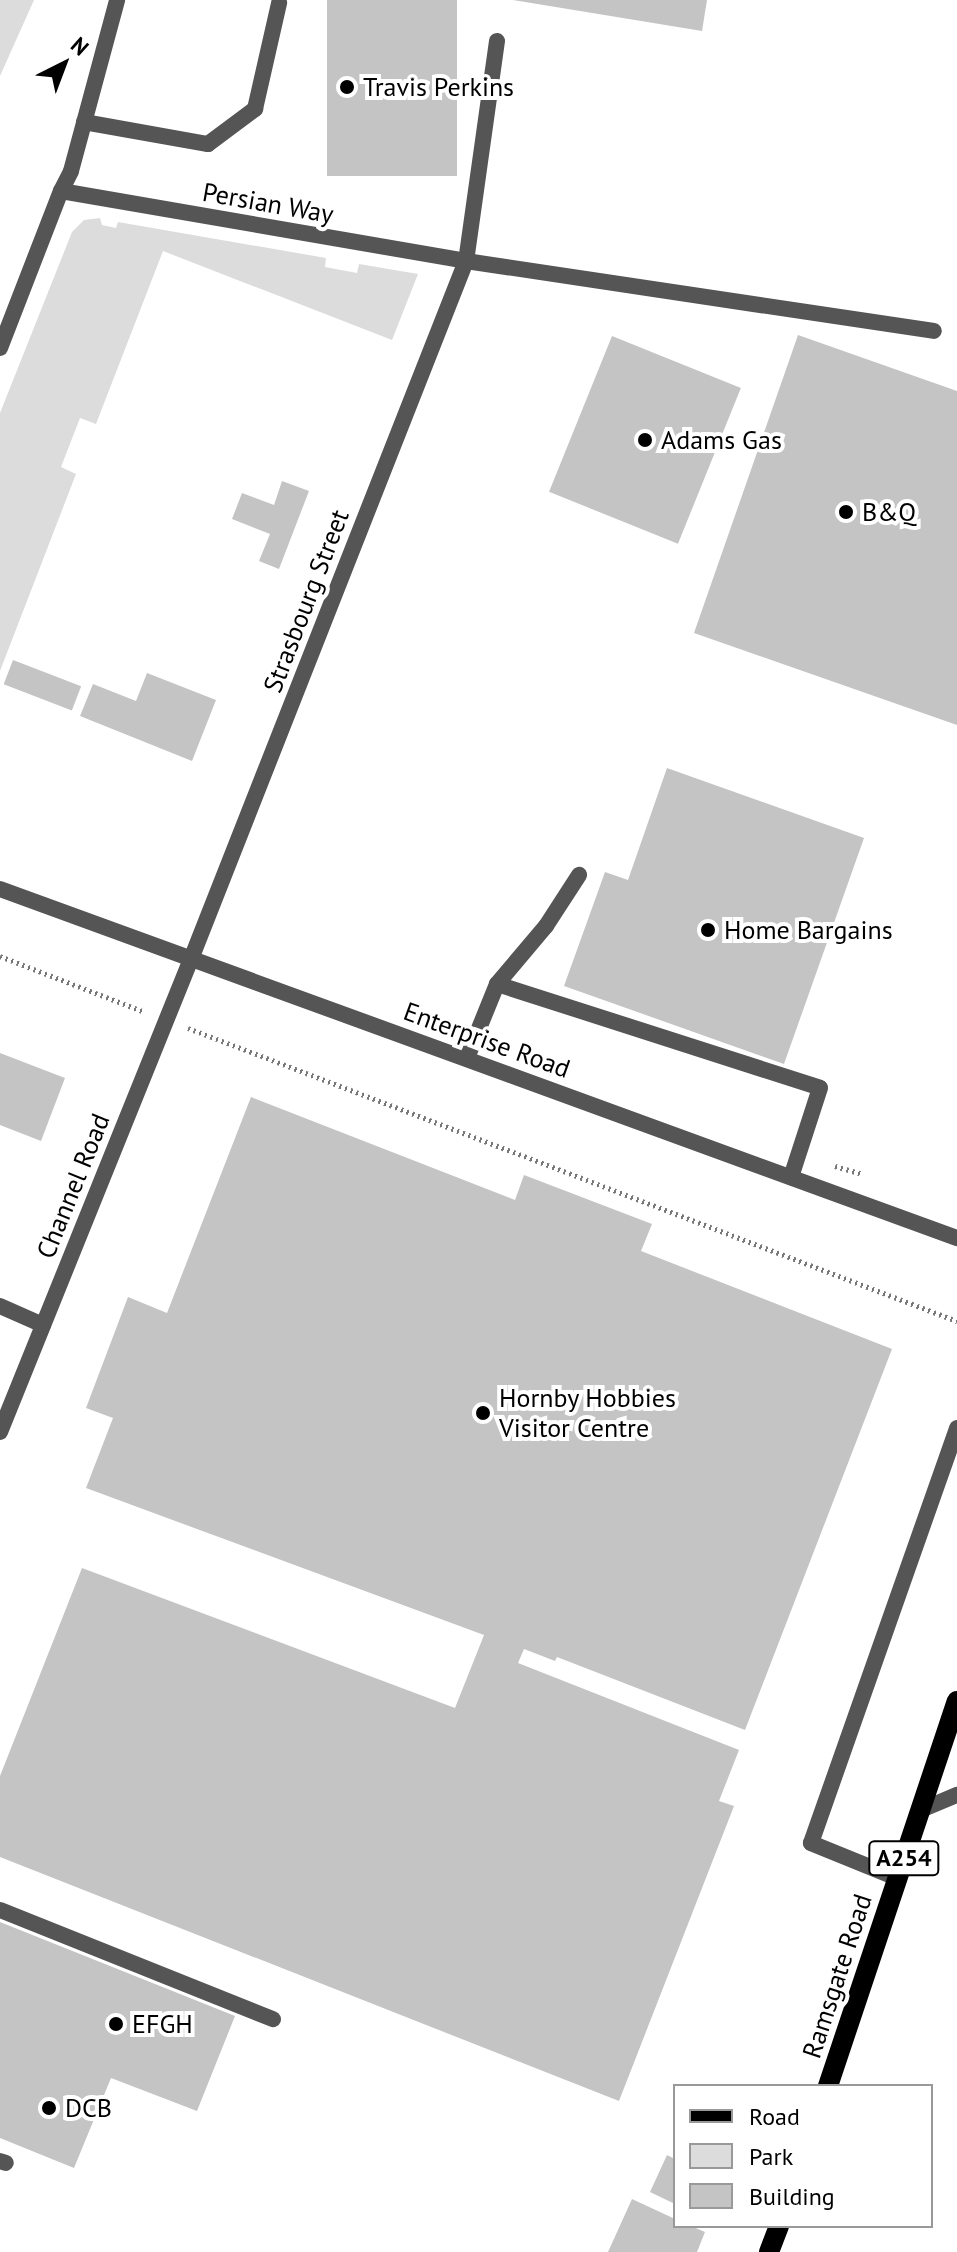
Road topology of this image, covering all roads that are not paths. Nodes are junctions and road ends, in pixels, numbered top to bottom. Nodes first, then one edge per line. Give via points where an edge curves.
1 (117, 0) edge
2 (279, 3) dead end
3 (497, 41) dead end
4 (84, 122) junction
5 (61, 191) junction
6 (466, 261) junction
7 (934, 331) dead end
8 (0, 348) edge
9 (579, 875) dead end
10 (0, 889) edge
11 (191, 959) junction
12 (497, 984) junction
13 (467, 1058) junction
14 (791, 1177) junction
15 (957, 1238) edge
16 (0, 1306) edge
17 (43, 1325) junction
18 (957, 1428) edge
19 (0, 1432) edge
20 (957, 1701) edge
21 (957, 1795) edge
22 (921, 1810) junction
23 (897, 1878) junction
24 (0, 1910) edge
25 (273, 2019) dead end
26 (829, 2084) edge
27 (778, 2228) edge
28 (769, 2252) edge

1 - 4 street
2 - 4 street via 255,109 208,144
3 - 6 street, Strasbourg Street
4 - 5 street
5 - 6 street, Persian Way
5 - 8 street
6 - 7 street, Persian Way
6 - 11 street, Strasbourg Street
9 - 12 street via 546,926
10 - 11 street, Enterprise Road
11 - 13 street, Enterprise Road
11 - 17 street, Channel Road
12 - 13 street
12 - 14 street via 820,1088
13 - 14 street, Enterprise Road
14 - 15 street, Enterprise Road
16 - 17 street
17 - 19 street, Channel Road
18 - 23 street via 811,1843
20 - 22 main road, Ramsgate Road / A254
21 - 22 street
22 - 23 main road, Ramsgate Road / A254
23 - 26 main road, Ramsgate Road / A254
24 - 25 street
27 - 28 main road

